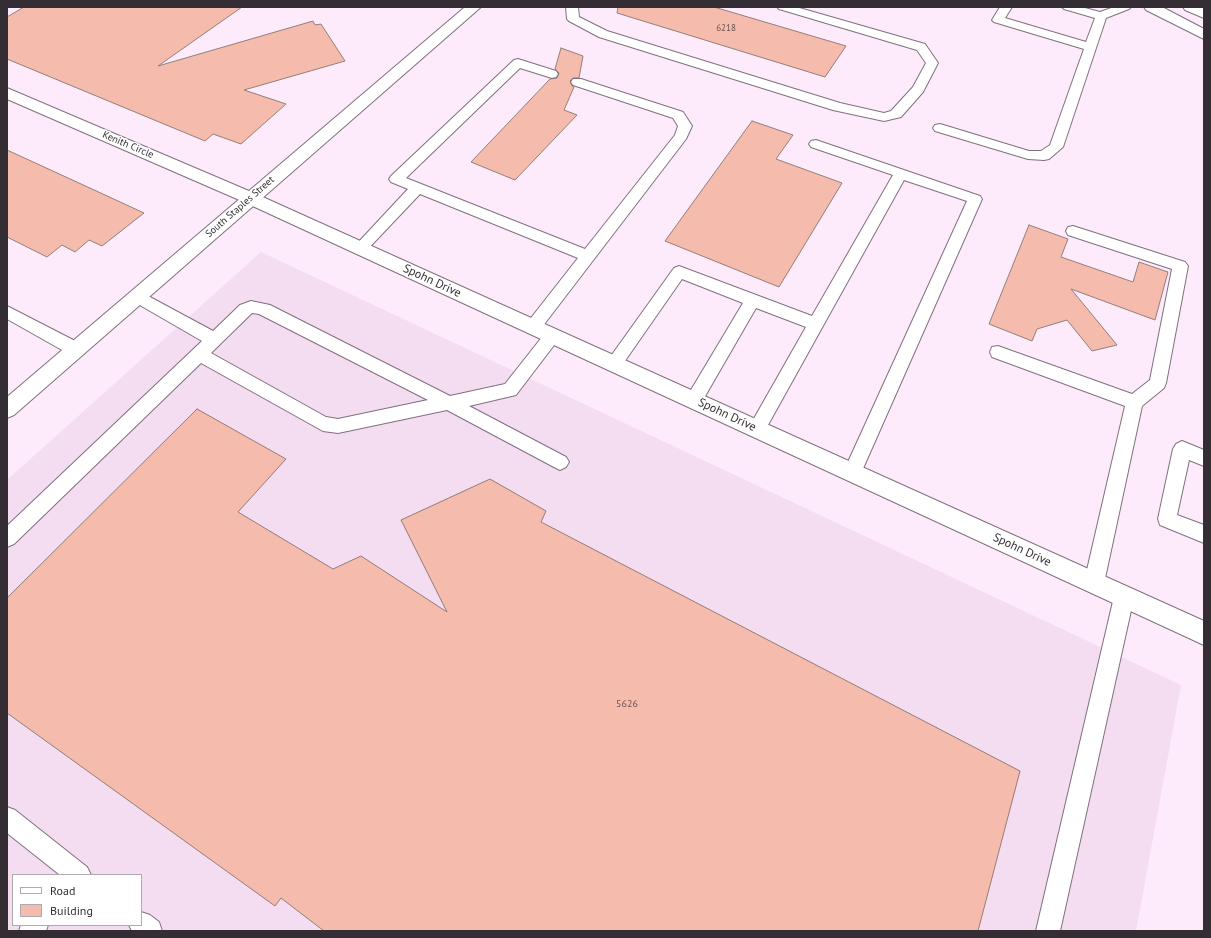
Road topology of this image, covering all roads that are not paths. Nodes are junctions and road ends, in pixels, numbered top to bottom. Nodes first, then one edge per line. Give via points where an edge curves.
1 (474, 7) edge
2 (572, 7) edge
3 (783, 7) edge
4 (1006, 7) edge
5 (1068, 7) edge
6 (1125, 7) edge
7 (1151, 7) edge
8 (1190, 7) edge
9 (1204, 14) edge
10 (1101, 16) junction
11 (1204, 35) edge
12 (1090, 47) junction
13 (552, 74) dead end
14 (577, 82) dead end
15 (7, 93) edge
16 (940, 128) dead end
17 (816, 144) dead end
18 (901, 174) junction
19 (418, 188) junction
20 (250, 198) junction
21 (1073, 231) dead end
22 (360, 248) junction
23 (588, 256) junction
24 (137, 296) junction
25 (753, 300) junction
26 (7, 312) edge
27 (816, 324) junction
28 (532, 327) junction
29 (552, 336) junction
30 (214, 340) junction
31 (75, 349) junction
32 (998, 352) dead end
33 (199, 354) junction
34 (614, 363) junction
35 (694, 400) junction
36 (1134, 402) junction
37 (449, 403) junction
38 (7, 409) edge
39 (757, 429) junction
40 (1204, 458) edge
41 (560, 462) dead end
42 (852, 473) junction
43 (1204, 534) edge
44 (7, 538) edge
45 (1094, 583) junction
46 (1124, 597) junction
47 (1204, 633) edge
48 (7, 818) edge
49 (77, 874) edge
50 (142, 925) edge
51 (150, 931) edge
52 (1048, 931) edge

1 - 20 street, South Staples Street
2 - 3 lane via 573,18 603,34 838,107 884,117 896,114 918,89 932,63 921,47
4 - 12 lane via 998,20
5 - 10 lane
6 - 10 lane
7 - 11 street
8 - 9 street
10 - 12 lane
12 - 16 lane via 1056,147 1044,156 1028,155
13 - 19 lane via 518,63 396,179
14 - 23 lane via 678,115 685,126 681,136
15 - 20 street, Kenith Circle
17 - 18 lane
18 - 27 lane
18 - 42 lane via 976,199
19 - 22 lane
19 - 23 lane
20 - 22 street, Spohn Drive
20 - 24 street, South Staples Street
21 - 36 lane via 1180,266 1158,383
22 - 28 street, Spohn Drive
23 - 28 lane
24 - 30 lane
24 - 31 street, South Staples Street
25 - 27 lane
25 - 34 lane via 679,272
25 - 35 lane
26 - 31 lane
27 - 39 lane
28 - 29 street, Spohn Drive
29 - 34 street, Spohn Drive
29 - 37 lane via 510,390
30 - 33 lane
30 - 37 lane via 246,310 257,307
31 - 38 street, South Staples Street
32 - 36 lane
33 - 37 lane via 323,424 338,426
33 - 44 lane
34 - 35 street, Spohn Drive
35 - 39 street, Spohn Drive
36 - 45 lane
37 - 41 lane
39 - 42 street, Spohn Drive
40 - 43 lane via 1182,449 1167,519
42 - 45 street, Spohn Drive
45 - 46 street, Spohn Drive
46 - 47 street, Spohn Drive
46 - 52 lane
48 - 49 lane
50 - 51 lane

